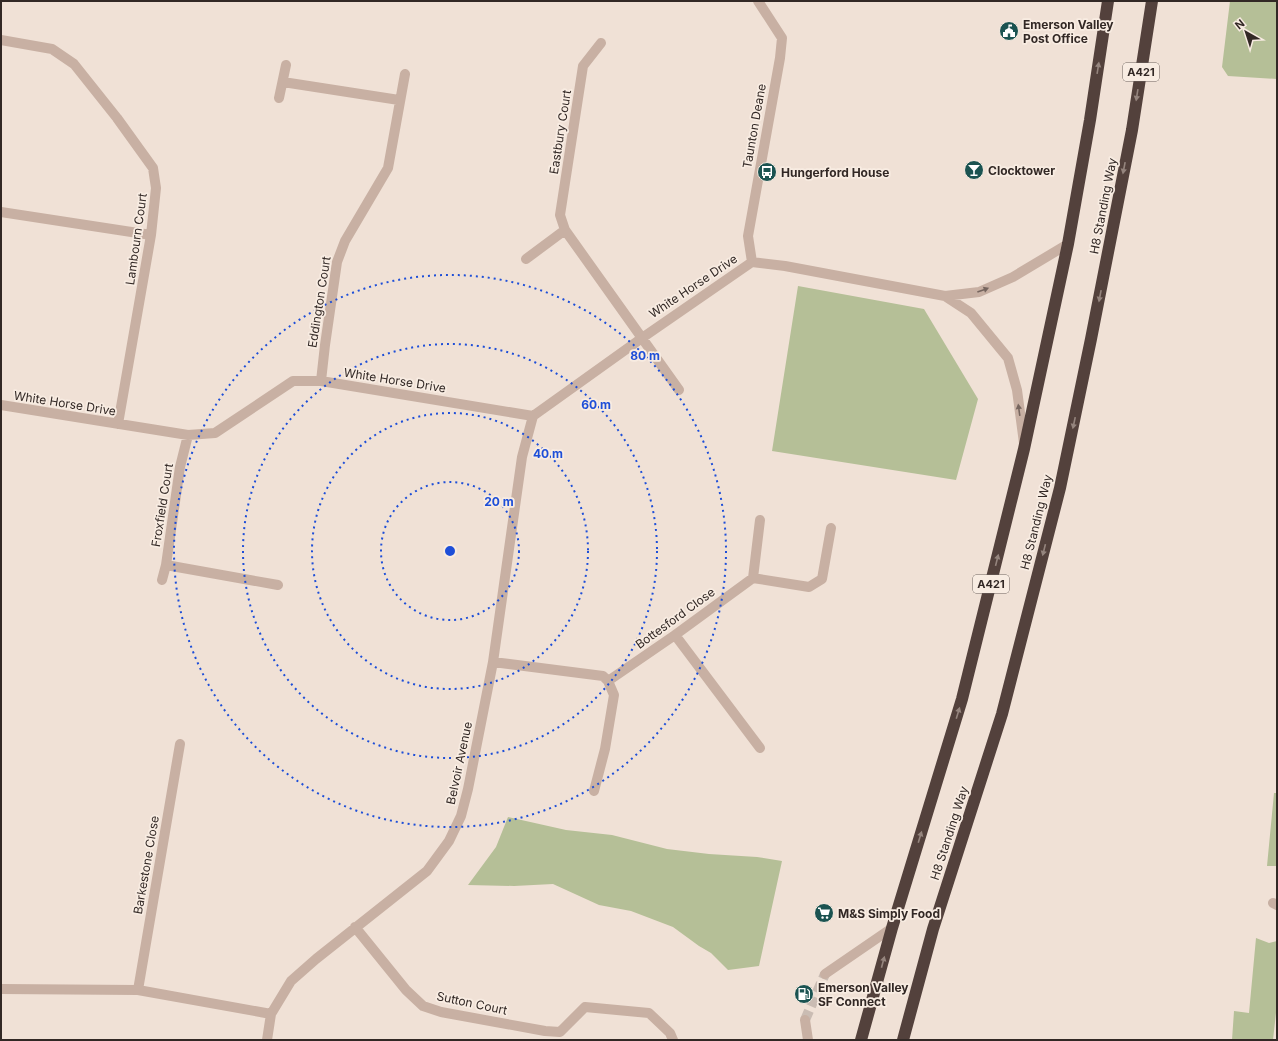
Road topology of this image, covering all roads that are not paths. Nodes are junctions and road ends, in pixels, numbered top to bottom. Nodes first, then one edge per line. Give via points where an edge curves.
1 (758, 1) edge
2 (1108, 1) edge
3 (1152, 1) edge
4 (1, 40) edge
5 (601, 43) dead end
6 (286, 64) dead end
7 (405, 74) dead end
8 (283, 82) junction
9 (280, 98) dead end
10 (399, 100) junction
11 (1, 212) edge
12 (565, 230) junction
13 (151, 235) junction
14 (1068, 244) junction
15 (526, 259) dead end
16 (752, 262) junction
17 (944, 296) junction
18 (642, 338) junction
19 (321, 381) junction
20 (679, 390) dead end
21 (1, 406) edge
22 (533, 416) junction
23 (118, 424) junction
24 (188, 435) junction
25 (1024, 449) junction
26 (760, 520) dead end
27 (831, 528) dead end
28 (166, 565) junction
29 (753, 578) junction
30 (162, 580) dead end
31 (278, 585) dead end
32 (675, 635) junction
33 (493, 662) junction
34 (608, 681) junction
35 (180, 744) dead end
36 (760, 748) dead end
37 (594, 791) dead end
38 (355, 927) junction
39 (892, 928) junction
40 (825, 974) tunnel mouth
41 (1, 989) edge
42 (138, 990) junction
43 (272, 1014) junction
44 (805, 1020) tunnel mouth
45 (267, 1040) edge
46 (674, 1040) edge
47 (808, 1040) edge
48 (861, 1040) edge
49 (903, 1040) edge

1 - 16 street, Taunton Deane via 782,38 748,236
14 -> 2 highway, A421
3 -> 49 highway, H8 Standing Way / A421 via 1132,130 1060,488 1002,714 933,929
4 - 13 street, Lambourn Court via 52,49 74,64 117,118 153,168 156,188
5 - 12 street, Eastbury Court via 583,66 560,215
6 - 8 street
7 - 10 street, Eddington Court
8 - 9 street
8 - 10 street
10 - 19 street, Eddington Court via 388,168 345,241 337,262
11 - 13 street
12 - 15 street
12 - 18 street, Eastbury Court
13 - 23 street, Lambourn Court
17 -> 14 street via 979,292 1014,277
14 - 25 highway, A421
16 - 17 street
16 - 18 street, White Horse Drive
25 -> 17 street via 1016,390 1008,358 972,313
18 - 20 street, Eastbury Court
18 - 22 street, White Horse Drive
19 - 22 street, White Horse Drive
19 - 24 street, White Horse Drive via 293,382 215,433
21 - 23 street, White Horse Drive
22 - 33 street, Belvoir Avenue via 522,457
23 - 24 street, White Horse Drive
24 - 28 street, Froxfield Court via 180,467
39 -> 25 highway, A421 via 962,699
26 - 29 street
27 - 29 street via 822,579 808,588
28 - 30 street, Froxfield Court
28 - 31 street
29 - 32 street, Bottesford Close
32 - 34 street, Bottesford Close
32 - 36 street
33 - 34 street via 603,676
33 - 38 street, Belvoir Avenue via 468,789 461,816 450,841 427,871
34 - 37 street via 614,695
35 - 42 street, Barkestone Close
38 - 43 street, Belvoir Avenue via 291,981
38 - 46 street, Sutton Court via 406,990 423,1006 449,1013 560,1032 585,1008 649,1013
39 - 40 street
48 -> 39 highway, A421
41 - 42 street
42 - 43 street
43 - 45 street, Belvoir Avenue
44 - 47 street

